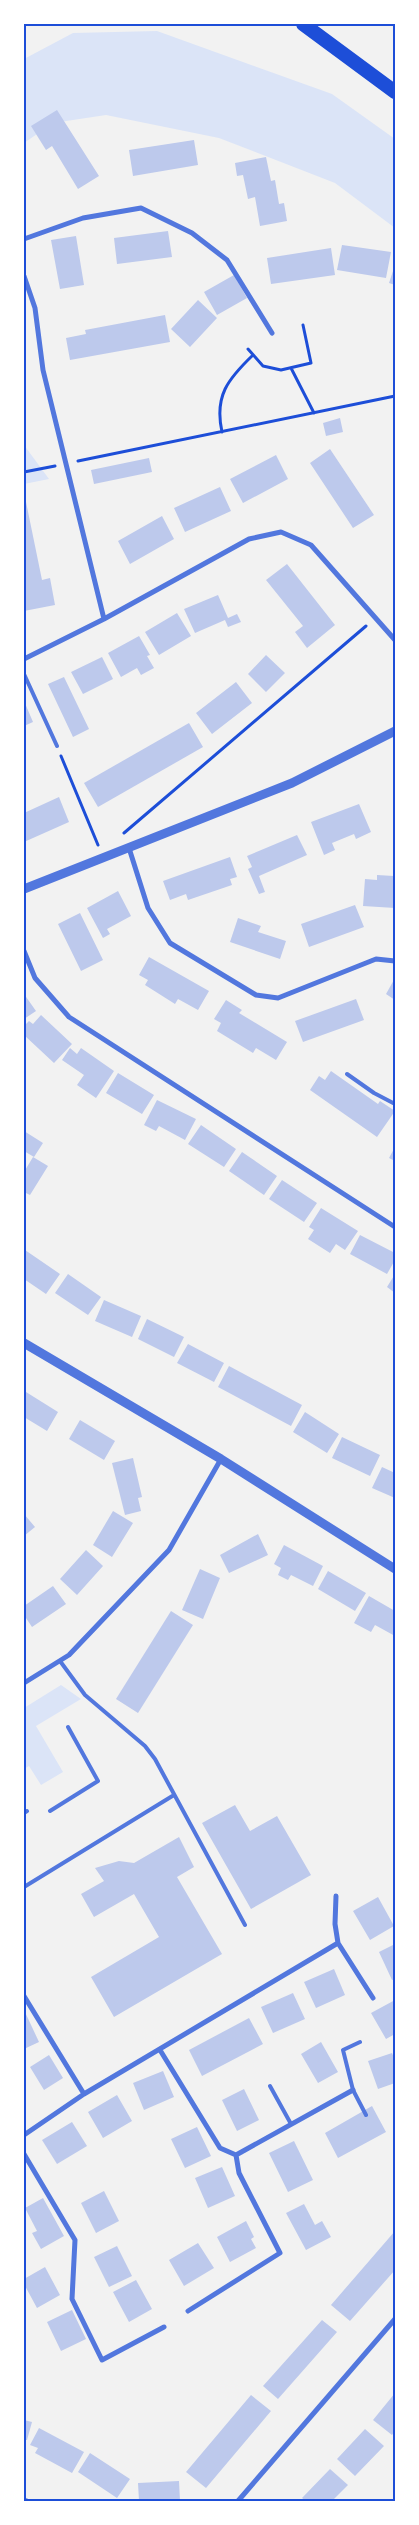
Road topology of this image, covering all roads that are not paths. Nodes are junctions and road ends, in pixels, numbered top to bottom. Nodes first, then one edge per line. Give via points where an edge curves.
1 (303, 24) edge
2 (395, 92) edge
3 (24, 239) edge
4 (24, 276) edge
5 (272, 333) dead end
6 (104, 620) junction
7 (394, 636) edge
8 (24, 659) edge
9 (24, 674) edge
10 (395, 731) edge
11 (57, 746) road end
12 (128, 848) junction
13 (24, 889) edge
14 (24, 951) edge
15 (395, 962) edge
16 (347, 1074) dead end
17 (395, 1104) edge
18 (395, 1227) edge
19 (24, 1343) edge
20 (221, 1459) junction
21 (395, 1569) edge
22 (60, 1661) junction
23 (24, 1683) edge
24 (68, 1727) dead end
25 (174, 1795) junction
26 (50, 1811) dead end
27 (24, 1887) edge
28 (336, 1896) dead end
29 (245, 1925) dead end
30 (338, 1943) junction
31 (24, 1996) edge
32 (373, 1998) dead end
33 (360, 2042) dead end
34 (160, 2050) junction
35 (270, 2086) dead end
36 (353, 2090) junction
37 (84, 2094) junction
38 (366, 2114) dead end
39 (291, 2124) junction
40 (24, 2135) edge
41 (24, 2154) edge
42 (236, 2155) junction
43 (188, 2311) dead end
44 (395, 2319) edge
45 (164, 2327) dead end
46 (238, 2501) edge

1 - 2 highway
3 - 5 street via 83,218 141,208 192,233 227,260
4 - 6 street via 34,308 43,370
6 - 7 street via 249,539 281,532 311,545
6 - 8 street
9 - 11 lane
10 - 12 street via 292,783
12 - 13 street
12 - 15 street via 148,908 170,943 256,995 278,998 376,959
14 - 18 street via 35,978 69,1016
16 - 17 lane
19 - 20 street
20 - 21 street
20 - 22 street via 169,1550
22 - 23 street
22 - 25 lane via 85,1695 145,1746
24 - 26 lane via 98,1781
25 - 27 lane
25 - 29 lane
28 - 30 street
30 - 32 street
30 - 34 street
31 - 37 street
33 - 36 lane via 343,2050
34 - 37 street
34 - 42 street via 220,2148
35 - 39 lane
36 - 38 lane
36 - 39 street
37 - 40 street
39 - 42 street
41 - 45 street via 75,2240 72,2300 102,2360
42 - 43 street via 239,2173 280,2253
44 - 46 street

